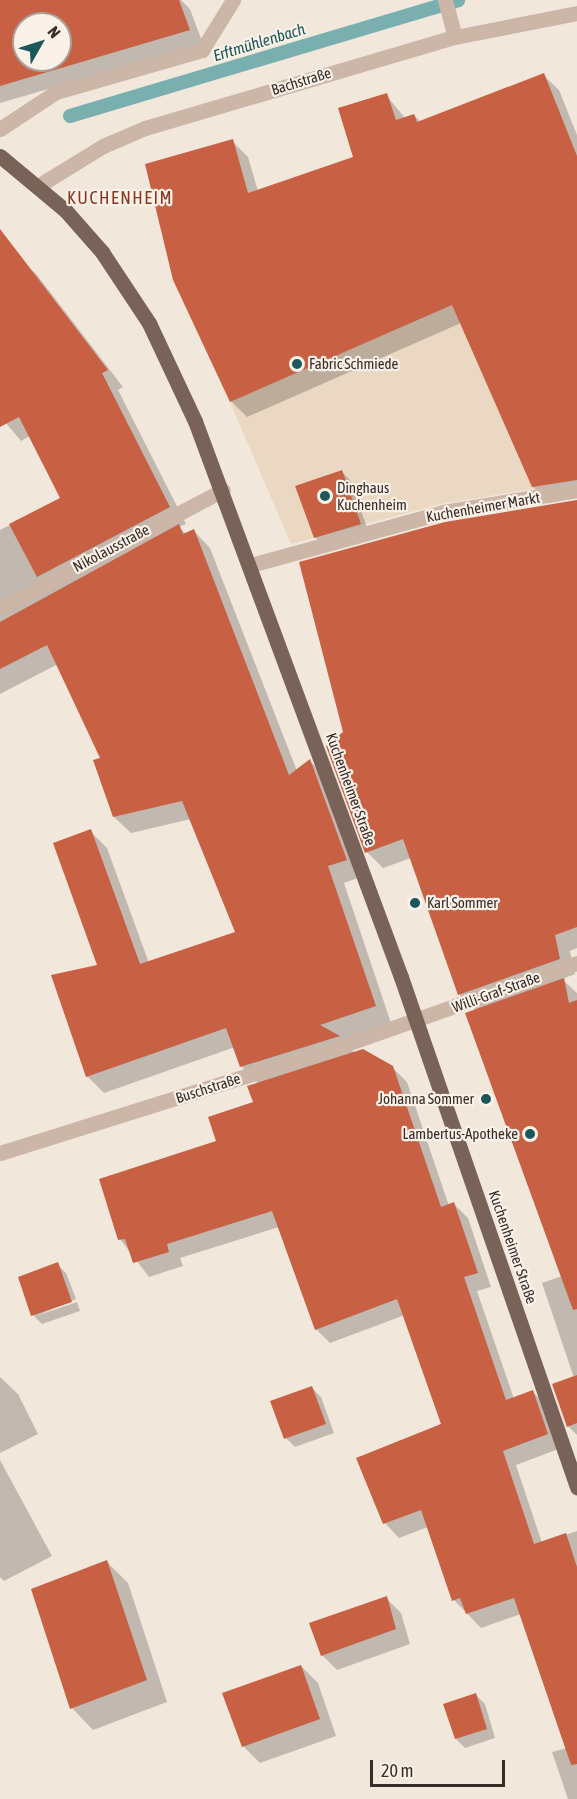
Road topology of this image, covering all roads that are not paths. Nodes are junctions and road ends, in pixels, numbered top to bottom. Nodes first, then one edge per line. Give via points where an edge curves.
1 (233, 0) edge
2 (447, 6) edge
3 (577, 13) edge
4 (455, 37) junction
5 (0, 129) edge
6 (0, 156) edge
7 (38, 186) junction
8 (223, 490) junction
9 (577, 490) edge
10 (251, 565) junction
11 (0, 608) edge
12 (577, 963) edge
13 (416, 1020) junction
14 (0, 1153) edge
15 (577, 1487) edge

1 - 5 street via 202,50 56,92
2 - 4 street
3 - 4 street, Bachstraße
4 - 7 street, Bachstraße via 145,128 103,146
6 - 7 main road, Kuchenheimer Straße
7 - 8 main road, Kuchenheimer Straße via 102,252 149,323
8 - 10 main road, Kuchenheimer Straße
8 - 11 street, Nikolausstraße
9 - 10 street, Kuchenheimer Markt via 442,512
10 - 13 main road, Kuchenheimer Straße
12 - 13 street, Willi-Graf-Straße
13 - 14 street, Buschstraße
13 - 15 main road, Kuchenheimer Straße

